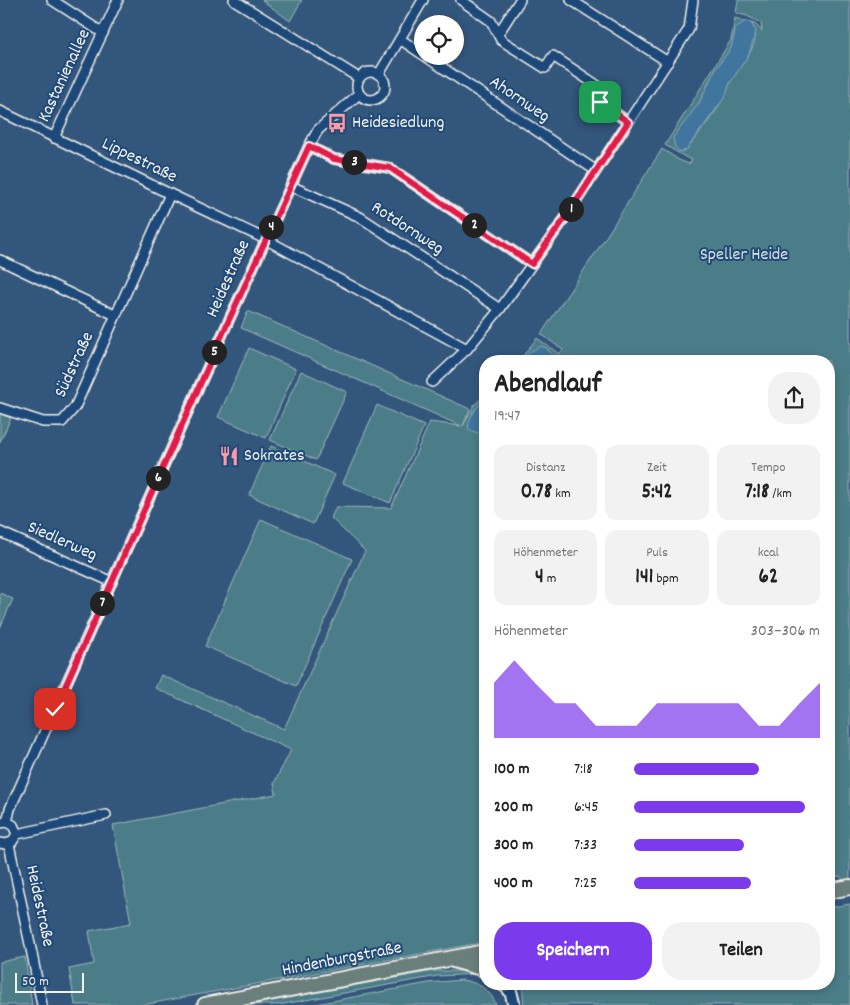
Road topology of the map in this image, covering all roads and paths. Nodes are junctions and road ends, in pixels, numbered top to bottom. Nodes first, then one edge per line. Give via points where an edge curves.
1 (52, 0) edge
2 (118, 0) edge
3 (234, 0) edge
4 (423, 0) edge
5 (461, 0) edge
6 (520, 0) edge
7 (571, 0) edge
8 (694, 0) edge
9 (103, 33) junction
10 (498, 34) junction
11 (400, 39) junction
12 (414, 48) edge
13 (668, 62) junction
14 (439, 65) edge
15 (379, 74) junction
16 (358, 78) junction
17 (359, 94) junction
18 (0, 111) edge
19 (628, 122) junction
20 (54, 138) junction
21 (309, 146) junction
22 (595, 170) junction
23 (291, 186) junction
24 (170, 194) junction
25 (265, 239) junction
26 (0, 260) edge
27 (532, 264) junction
28 (500, 309) junction
29 (115, 315) junction
30 (467, 349) junction
31 (432, 382) dead end
32 (0, 408) edge
33 (0, 532) edge
34 (112, 582) junction
35 (106, 815) dead end
36 (3, 823) edge
37 (17, 834) junction
38 (4, 843) edge
39 (850, 887) edge
40 (835, 890) edge
41 (479, 953) edge
42 (450, 959) junction
43 (479, 967) edge
44 (509, 990) edge
45 (42, 1005) edge
46 (205, 1005) edge
47 (514, 1005) edge

1 - 9 street
2 - 9 street, Kastanienallee
3 - 16 street
4 - 11 street
5 - 10 street via 490,21
6 - 10 street
7 - 13 street
8 - 13 street via 690,29
9 - 20 street, Kastanienallee
10 - 19 street via 501,40 545,68 553,56 607,92 600,102
11 - 12 street, Ahornweg
11 - 15 street
13 - 19 street
14 - 22 street, Ahornweg
15 - 16 street via 370,72
15 - 17 street via 385,85 380,97 371,100
16 - 17 street via 356,87
17 - 21 street, Heidestraße via 318,130
18 - 20 street, Lippestraße
19 - 22 street
20 - 24 street, Lippestraße
21 - 23 street, Heidestraße
21 - 27 street via 334,159 390,168
22 - 27 street
23 - 25 street, Heidestraße
23 - 28 street, Rotdornweg via 360,218
24 - 25 street, Lippestraße
24 - 29 street, Südstraße
25 - 30 street
25 - 34 street, Heidestraße
26 - 29 street
27 - 28 street
28 - 30 street
29 - 32 street, Südstraße via 75,407 62,422 43,422
30 - 31 street
33 - 34 street, Siedlerweg
34 - 36 street, Heidestraße
35 - 37 street
36 - 37 street, Heidestraße via 13,825
37 - 38 street, Heidestraße via 14,840
38 - 45 street, Heidestraße
39 - 40 main road
41 - 42 main road, Hindenburgstraße
42 - 43 main road
42 - 46 main road, Hindenburgstraße
44 - 47 street

